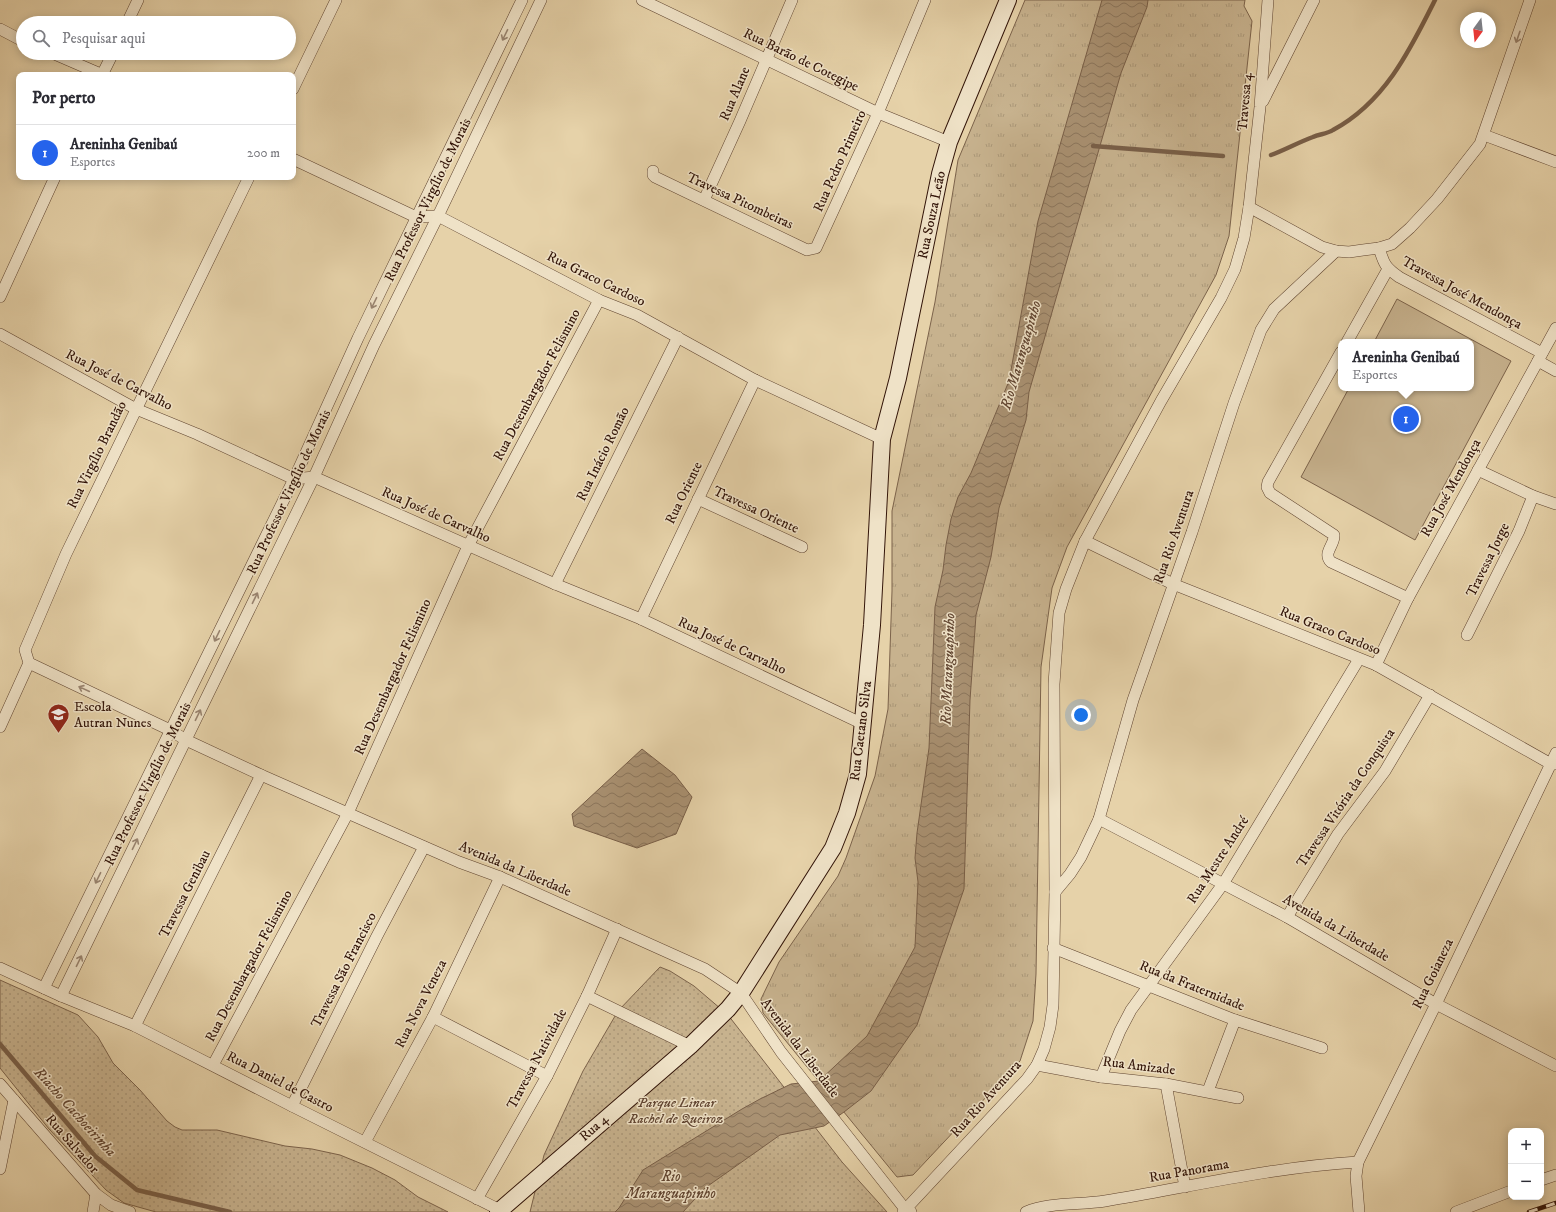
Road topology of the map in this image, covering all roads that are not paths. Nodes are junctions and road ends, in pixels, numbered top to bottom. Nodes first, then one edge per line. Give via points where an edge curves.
1 (138, 0) edge
2 (336, 0) edge
3 (521, 0) edge
4 (642, 0) edge
5 (792, 0) edge
6 (925, 0) edge
7 (1008, 0) edge
8 (1268, 0) edge
9 (1314, 0) edge
10 (1530, 0) edge
11 (540, 3) edge
12 (130, 16) edge
13 (0, 29) edge
14 (16, 37) edge
15 (766, 59) junction
16 (68, 60) edge
17 (110, 60) edge
18 (95, 72) edge
19 (104, 72) edge
20 (296, 83) edge
21 (1260, 107) junction
22 (878, 113) junction
23 (1484, 136) junction
24 (949, 142) junction
25 (296, 160) edge
26 (1556, 162) edge
27 (653, 171) dead end
28 (54, 180) edge
29 (248, 180) edge
30 (704, 200) junction
31 (1249, 207) junction
32 (438, 216) junction
33 (416, 217) junction
34 (819, 245) joint
35 (1379, 248) junction
36 (1336, 251) junction
37 (1388, 269) junction
38 (0, 297) edge
39 (599, 300) junction
40 (1556, 328) edge
41 (0, 334) edge
42 (678, 337) junction
43 (358, 338) junction
44 (1349, 339) edge
45 (374, 345) junction
46 (1338, 357) edge
47 (1540, 357) junction
48 (1556, 370) edge
49 (755, 380) junction
50 (136, 409) junction
51 (882, 439) junction
52 (1478, 470) junction
53 (314, 476) junction
54 (294, 479) junction
55 (1533, 496) junction
56 (698, 500) junction
57 (1556, 504) edge
58 (1085, 541) junction
59 (468, 546) junction
60 (802, 547) dead end
61 (555, 584) junction
62 (1173, 584) junction
63 (1408, 598) junction
64 (227, 615) junction
65 (641, 619) junction
66 (243, 623) junction
67 (1467, 635) dead end
68 (1359, 659) junction
69 (29, 663) junction
70 (1376, 665) junction
71 (1430, 695) junction
72 (863, 724) junction
73 (0, 727) edge
74 (170, 730) junction
75 (186, 740) junction
76 (1556, 753) edge
77 (1554, 764) edge
78 (261, 775) junction
79 (348, 813) junction
80 (1100, 819) junction
81 (424, 847) junction
82 (500, 877) junction
83 (1223, 884) junction
84 (1055, 892) junction
85 (1287, 917) junction
86 (617, 930) junction
87 (1053, 948) junction
88 (0, 968) edge
89 (1149, 985) junction
90 (44, 988) junction
91 (741, 993) junction
92 (61, 996) junction
93 (587, 996) junction
94 (1436, 1004) junction
95 (433, 1017) junction
96 (1235, 1020) junction
97 (135, 1026) junction
98 (690, 1046) junction
99 (1322, 1048) dead end
100 (213, 1065) junction
101 (1037, 1065) junction
102 (1556, 1066) edge
103 (547, 1076) junction
104 (1101, 1077) junction
105 (0, 1084) edge
106 (1166, 1084) junction
107 (1208, 1091) junction
108 (1238, 1098) dead end
109 (14, 1100) junction
110 (292, 1106) junction
111 (365, 1142) junction
112 (1358, 1162) junction
113 (0, 1169) edge
114 (1556, 1175) edge
115 (1544, 1179) edge
116 (1185, 1187) junction
117 (1508, 1192) edge
118 (96, 1194) junction
119 (478, 1198) junction
120 (499, 1211) edge
121 (907, 1211) edge
122 (93, 1212) edge
123 (130, 1212) edge
124 (1026, 1212) edge
125 (1359, 1212) edge
126 (1456, 1212) edge

1 - 12 street
2 - 20 street
3 - 11 street
3 -> 33 street, Rua Professor Virgílio de Morais
4 - 15 street, Rua Barão de Cotegipe
5 - 15 street, Rua Alane
6 - 22 street, Rua Pedro Primeiro
7 - 24 main road, Rua Souza Leão
8 - 21 street, Travessa 4
9 - 21 street
10 -> 23 street
11 - 32 street, Rua Professor Virgílio de Morais
13 - 14 street
15 - 22 street, Rua Barão de Cotegipe
15 - 30 street, Rua Alane
16 - 18 street
17 - 19 street
21 - 31 street, Travessa 4
22 - 24 street, Rua Barão de Cotegipe
22 - 34 street, Rua Pedro Primeiro
23 - 26 street
23 - 35 street via 1458,173 1419,219 1392,244
24 - 51 main road, Rua Souza Leão via 940,174 898,378
25 - 33 street
27 - 30 street, Travessa Pitombeiras via 652,175 655,177
28 - 38 street
29 - 50 street, Rua Virgílio Brandão
30 - 34 street, Travessa Pitombeiras via 807,250
31 - 36 street via 1322,247
31 - 58 street, Rua Rio Aventura via 1235,269 1221,298 1161,401
32 - 33 street
32 - 39 street, Rua Graco Cardoso
32 - 45 street, Rua Professor Virgílio de Morais
33 -> 43 street, Rua Professor Virgílio de Morais
35 - 36 street
35 - 37 street, Travessa José Mendonça
36 - 62 street, Rua Rio Aventura via 1274,309 1261,330
37 - 44 street
37 - 47 street, Travessa José Mendonça
39 - 42 street, Rua Graco Cardoso via 637,315
39 - 59 street, Rua Desembargador Felismino
40 - 47 street, Rua José Mendonça
41 - 50 street, Rua José de Carvalho
42 - 49 street, Rua Graco Cardoso
42 - 61 street, Rua Inácio Romão
43 - 45 street
43 - 54 street, Rua Professor Virgílio de Morais
45 - 53 street, Rua Professor Virgílio de Morais
46 - 63 street via 1267,487 1270,493 1334,535 1328,552 1331,562
47 - 48 street
47 - 52 street, Rua José Mendonça
49 - 51 street, Rua Graco Cardoso
49 - 56 street, Rua Oriente
50 - 54 street, Rua José de Carvalho
50 - 69 street, Rua Virgílio Brandão via 66,554 25,650
51 - 72 main road, Rua Caetano Silva via 872,625
52 - 55 street
52 - 63 street, Rua José Mendonça
53 - 54 street
53 - 59 street, Rua José de Carvalho
66 -> 53 street, Rua Professor Virgílio de Morais
54 - 64 street, Rua Professor Virgílio de Morais
55 - 57 street
55 - 67 street, Travessa Jorge via 1519,531
56 - 60 street, Travessa Oriente
56 - 65 street, Rua Oriente
58 - 62 street, Rua Graco Cardoso
58 - 84 street, Rua Rio Aventura via 1066,588 1056,636
59 - 61 street, Rua José de Carvalho
59 - 79 street, Rua Desembargador Felismino
61 - 65 street, Rua José de Carvalho
62 - 68 street, Rua Graco Cardoso
62 - 80 street, Rua Rio Aventura via 1133,700
63 - 70 street, Rua José Mendonça
64 - 66 street
64 -> 74 street, Rua Professor Virgílio de Morais
65 - 72 street, Rua José de Carvalho
75 -> 66 street, Rua Professor Virgílio de Morais
68 - 70 street, Rua Graco Cardoso
68 - 83 street, Rua Mestre André
69 - 73 street, Rua Virgílio Brandão
74 -> 69 street, Avenida da Liberdade
70 - 71 street, Rua Graco Cardoso
71 - 77 street, Rua Graco Cardoso
71 - 85 street, Travessa Vitória da Conquista via 1385,771 1338,834
72 - 91 main road, Rua Caetano Silva via 858,774 847,813 833,848
74 - 75 street, Avenida da Liberdade
74 -> 90 street, Rua Professor Virgílio de Morais
75 - 78 street, Avenida da Liberdade
92 -> 75 street, Rua Professor Virgílio de Morais
76 - 77 street, Rua Goianeza
77 - 94 street, Rua Goianeza
78 - 79 street, Avenida da Liberdade
78 - 97 street, Travessa Genibau
79 - 81 street, Avenida da Liberdade
79 - 100 street, Rua Desembargador Felismino
80 - 83 street, Avenida da Liberdade
80 - 84 street, Rua Rio Aventura via 1081,857
81 - 82 street, Avenida da Liberdade
81 - 110 street, Travessa São Francisco
82 - 86 street, Avenida da Liberdade
82 - 95 street, Rua Nova Veneza
83 - 85 street, Avenida da Liberdade
83 - 89 street, Rua Mestre André
84 - 87 street, Rua Rio Aventura
85 - 94 street, Avenida da Liberdade
86 - 91 street, Avenida da Liberdade via 705,969
86 - 93 street, Travessa Natividade
87 - 89 street, Rua da Fraternidade
87 - 101 street, Rua Rio Aventura via 1053,1005 1050,1027
88 - 90 street, Rua Daniel de Castro
89 - 96 street, Rua da Fraternidade
89 - 104 street, Rua Mestre André via 1120,1031
90 - 92 street, Rua Daniel de Castro
91 - 98 main road, Rua 4
91 - 121 street, Avenida da Liberdade via 781,1052
92 - 97 street, Rua Daniel de Castro
93 - 98 street
93 - 103 street, Travessa Natividade
94 - 102 street, Avenida da Liberdade
94 - 112 street, Rua Goianeza
95 - 103 street
95 - 111 street, Rua Nova Veneza
96 - 99 street, Rua da Fraternidade
96 - 107 street
97 - 100 street, Rua Daniel de Castro
98 - 120 main road, Rua 4
100 - 110 street, Rua Daniel de Castro
101 - 104 street, Rua Amizade
101 - 121 street, Rua Rio Aventura
103 - 119 street, Travessa Natividade
104 - 106 street, Rua Amizade
105 - 109 street, Rua Salvador
106 - 107 street, Rua Amizade
106 - 116 street
107 - 108 street, Rua Amizade
109 - 113 street
109 - 118 street, Rua Salvador
110 - 111 street, Rua Daniel de Castro
111 - 119 street, Rua Daniel de Castro
112 - 116 street, Rua Panorama via 1318,1164
112 - 125 street, Rua Goianeza via 1356,1176
114 - 115 street
116 - 124 street, Rua Panorama via 1102,1201 1043,1207
117 - 126 street
118 - 122 street
118 - 123 street, Rua Salvador via 111,1205
119 - 120 street, Rua Daniel de Castro

